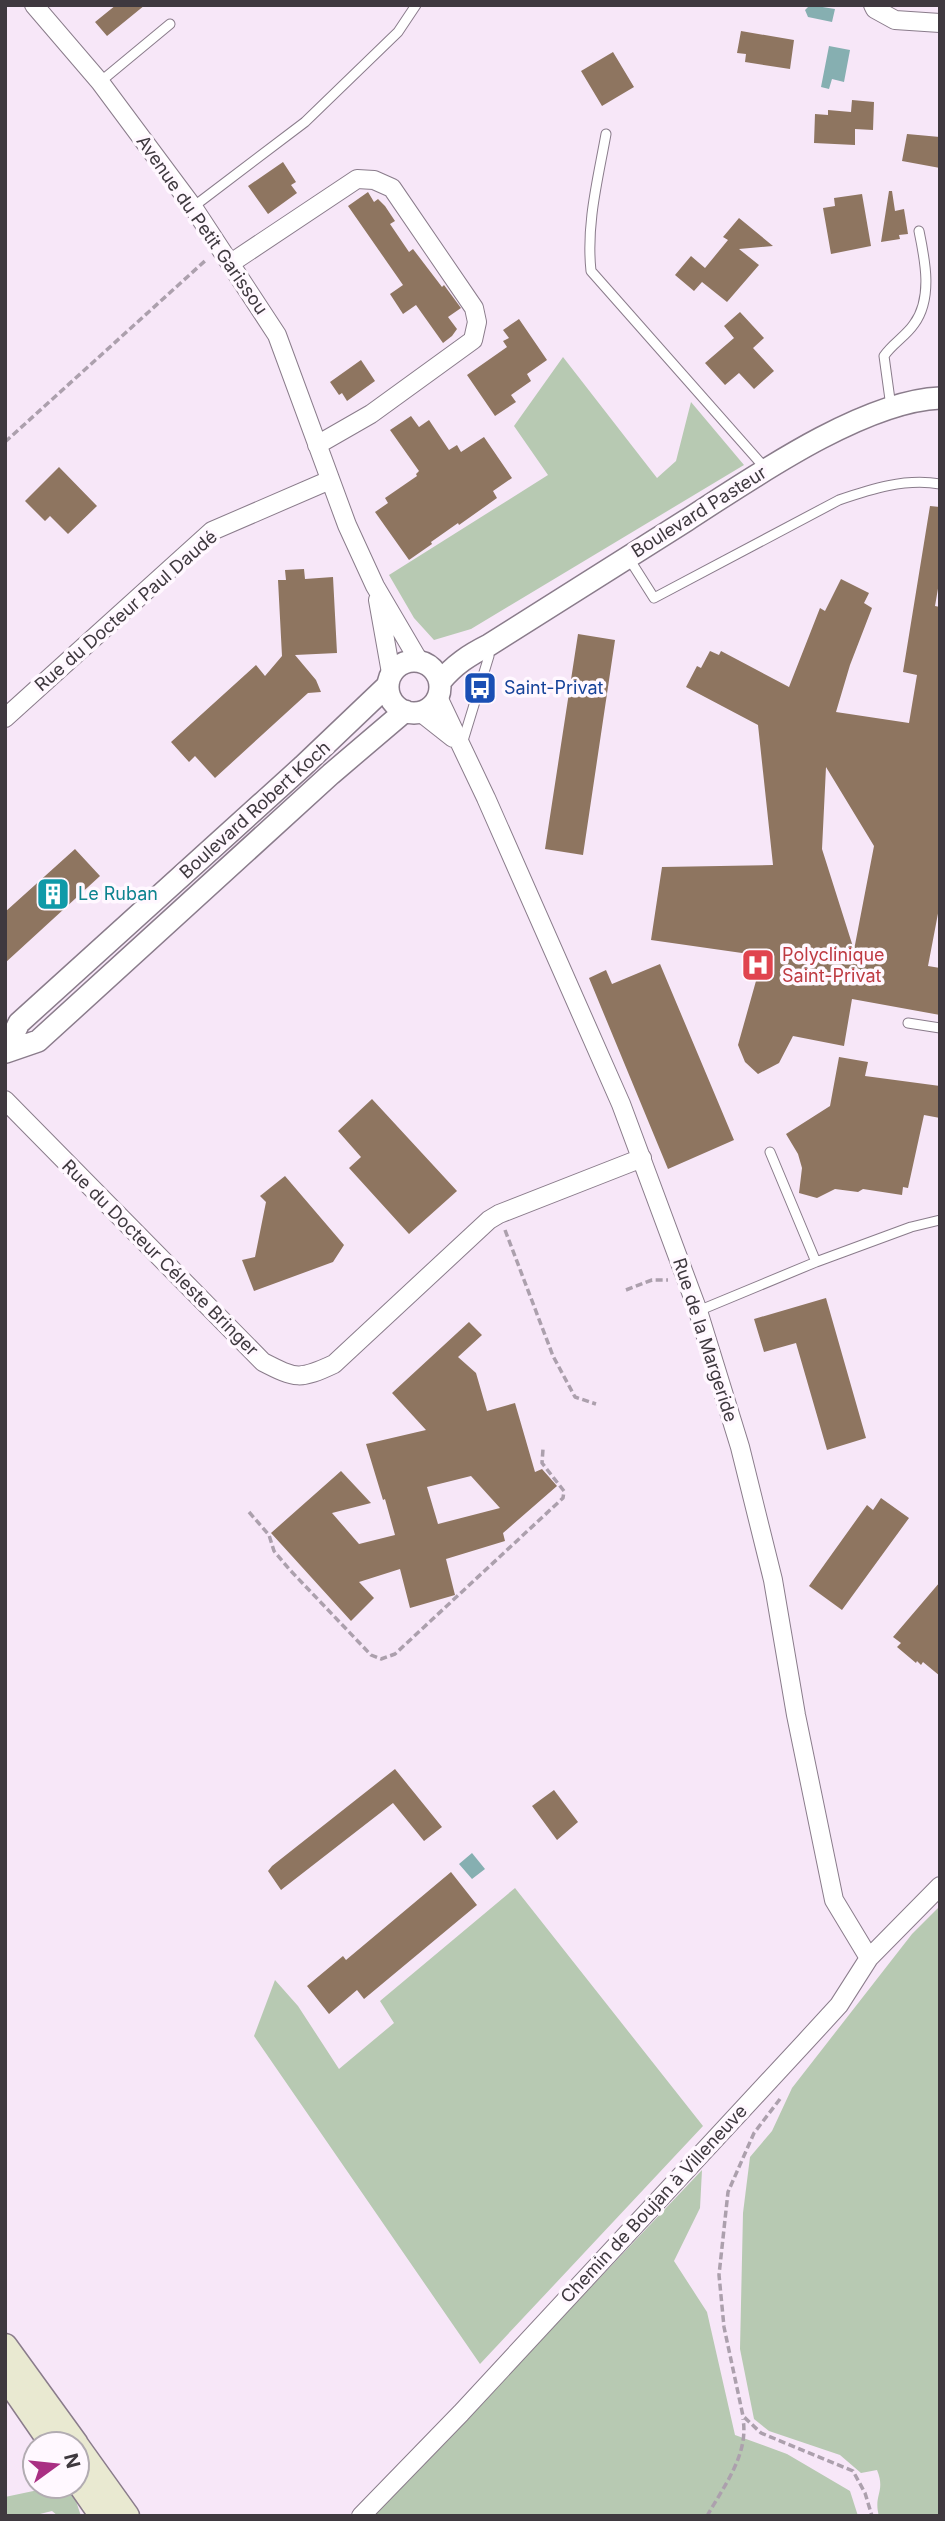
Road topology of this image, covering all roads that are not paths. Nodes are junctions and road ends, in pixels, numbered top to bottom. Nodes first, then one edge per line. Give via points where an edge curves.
1 (34, 5) edge
2 (416, 5) edge
3 (873, 5) edge
4 (940, 23) edge
5 (170, 24) dead end
6 (100, 82) junction
7 (606, 134) dead end
8 (193, 207) junction
9 (919, 231) dead end
10 (231, 263) junction
11 (940, 398) edge
12 (891, 408) junction
13 (317, 445) junction
14 (766, 469) junction
15 (330, 480) junction
16 (940, 484) edge
17 (628, 557) junction
18 (375, 586) junction
19 (479, 650) junction
20 (432, 677) junction
21 (389, 680) junction
22 (412, 712) junction
23 (7, 713) edge
24 (461, 745) junction
25 (908, 1023) dead end
26 (940, 1028) edge
27 (5, 1052) edge
28 (5, 1100) edge
29 (770, 1152) dead end
30 (642, 1158) junction
31 (940, 1220) edge
32 (816, 1262) junction
33 (698, 1311) junction
34 (940, 1886) edge
35 (869, 1958) junction
36 (5, 2346) edge
37 (5, 2376) edge
38 (42, 2430) edge
39 (65, 2430) edge
40 (91, 2466) edge
41 (91, 2500) edge
42 (102, 2516) edge
43 (127, 2516) edge
44 (361, 2516) edge

1 - 6 street, Avenue du Petit Garissou
2 - 8 lane via 398,32 305,122
3 - 4 street via 895,20
5 - 6 lane
6 - 8 street, Avenue du Petit Garissou
7 - 14 lane via 592,208 592,271
8 - 10 street, Avenue du Petit Garissou
9 - 12 lane via 926,281 923,309 884,356
10 - 13 street, Avenue du Petit Garissou via 277,335
10 - 13 street via 357,179 374,180 392,188 474,308 473,340 371,414
11 - 12 street, Boulevard Pasteur
12 - 14 street, Boulevard Pasteur via 856,421
13 - 15 street, Avenue du Petit Garissou
14 - 17 street, Boulevard Pasteur
15 - 18 street, Avenue du Petit Garissou
15 - 23 street, Rue du Docteur Paul Daudé via 212,531
16 - 17 lane via 899,483 839,500 654,598
17 - 19 street, Boulevard Pasteur
18 - 20 street, Avenue du Petit Garissou
18 - 21 street, Avenue du Petit Garissou
19 - 20 street, Boulevard Pasteur
19 - 24 lane via 489,656
20 - 21 street via 403,662
20 - 22 street via 433,704
20 - 24 street, Rue de la Margeride
21 - 22 street via 392,701
21 - 27 street, Boulevard Robert Koch via 303,766 19,1023
22 - 24 street, Rue de la Margeride via 440,726
22 - 27 street, Boulevard Robert Koch via 331,774 38,1041
24 - 30 street, Rue de la Margeride
25 - 26 lane
28 - 30 street, Rue du Docteur Céleste Bringer via 263,1362 290,1376 313,1374 334,1364 489,1220
29 - 32 lane
30 - 33 street, Rue de la Margeride
31 - 32 lane
32 - 33 lane
33 - 35 street, Rue de la Margeride via 740,1447 773,1580 834,1900
34 - 35 street, Chemin de Boujan à Villeneuve
35 - 44 street, Chemin de Boujan à Villeneuve via 839,2005
36 - 39 main road
37 - 38 main road
40 - 43 main road
41 - 42 main road

